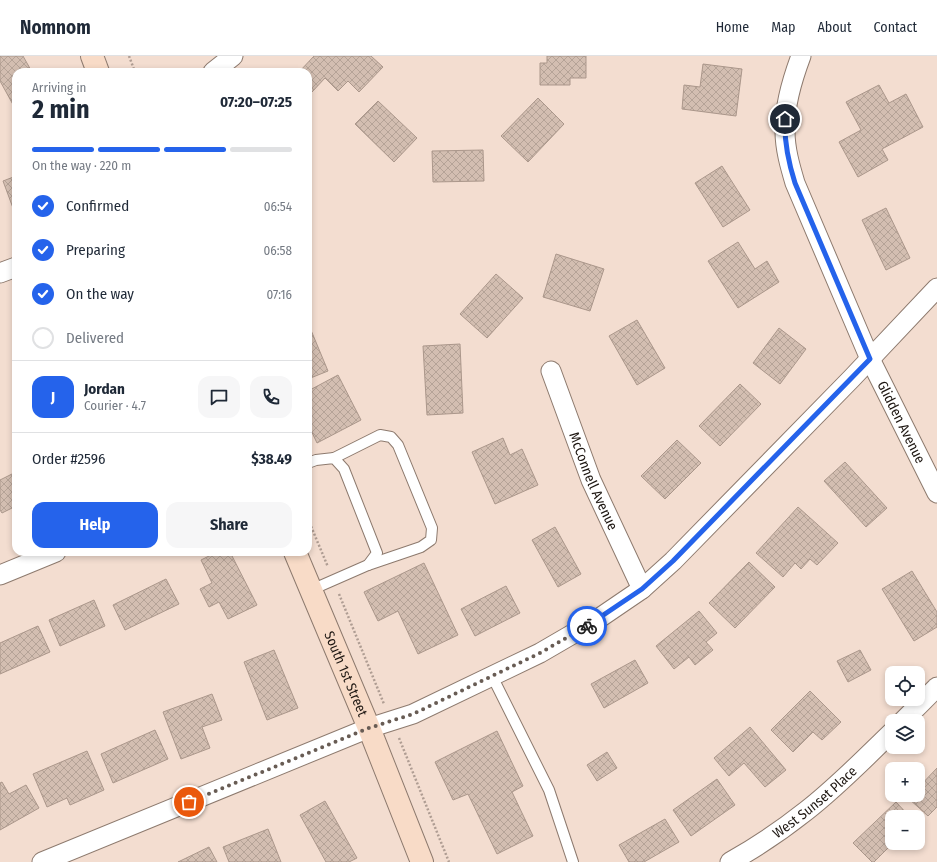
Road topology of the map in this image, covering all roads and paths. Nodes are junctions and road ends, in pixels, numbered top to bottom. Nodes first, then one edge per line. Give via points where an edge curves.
1 (92, 56) edge
2 (129, 56) edge
3 (233, 56) edge
4 (801, 56) edge
5 (96, 68) edge
6 (134, 68) edge
7 (218, 68) edge
8 (12, 268) edge
9 (0, 273) edge
10 (937, 288) edge
11 (870, 359) junction
12 (551, 371) dead end
13 (334, 458) junction
14 (312, 462) edge
15 (937, 493) edge
16 (312, 529) edge
17 (46, 556) edge
18 (297, 556) edge
19 (368, 564) junction
20 (0, 575) edge
21 (333, 580) junction
22 (642, 589) junction
23 (311, 590) junction
24 (492, 676) junction
25 (937, 688) edge
26 (910, 714) edge
27 (391, 722) junction
28 (369, 728) junction
29 (885, 739) edge
30 (42, 862) edge
31 (422, 862) edge
32 (449, 862) edge
33 (573, 862) edge
34 (730, 862) edge

1 - 5 street
2 - 6 path
3 - 7 street
4 - 11 street, Glidden Avenue via 792,80 785,119 788,158 795,183
8 - 9 street
10 - 11 street
11 - 15 street, Glidden Avenue
11 - 22 street via 673,561
12 - 22 street, McConnell Avenue via 591,480
13 - 14 lane
13 - 19 lane via 344,469 376,553
13 - 19 lane via 380,435 391,437 398,445 432,528 431,540 421,547
16 - 21 path
17 - 20 street
18 - 23 street, South 1st Street
19 - 21 lane
21 - 23 lane
21 - 27 path
22 - 24 street via 595,621 540,653
23 - 28 street, South 1st Street
24 - 27 street
24 - 33 lane via 549,790
25 - 26 street
27 - 28 street
27 - 32 path
28 - 30 street
28 - 31 street, South 1st Street
29 - 34 street, West Sunset Place via 806,811 760,845

